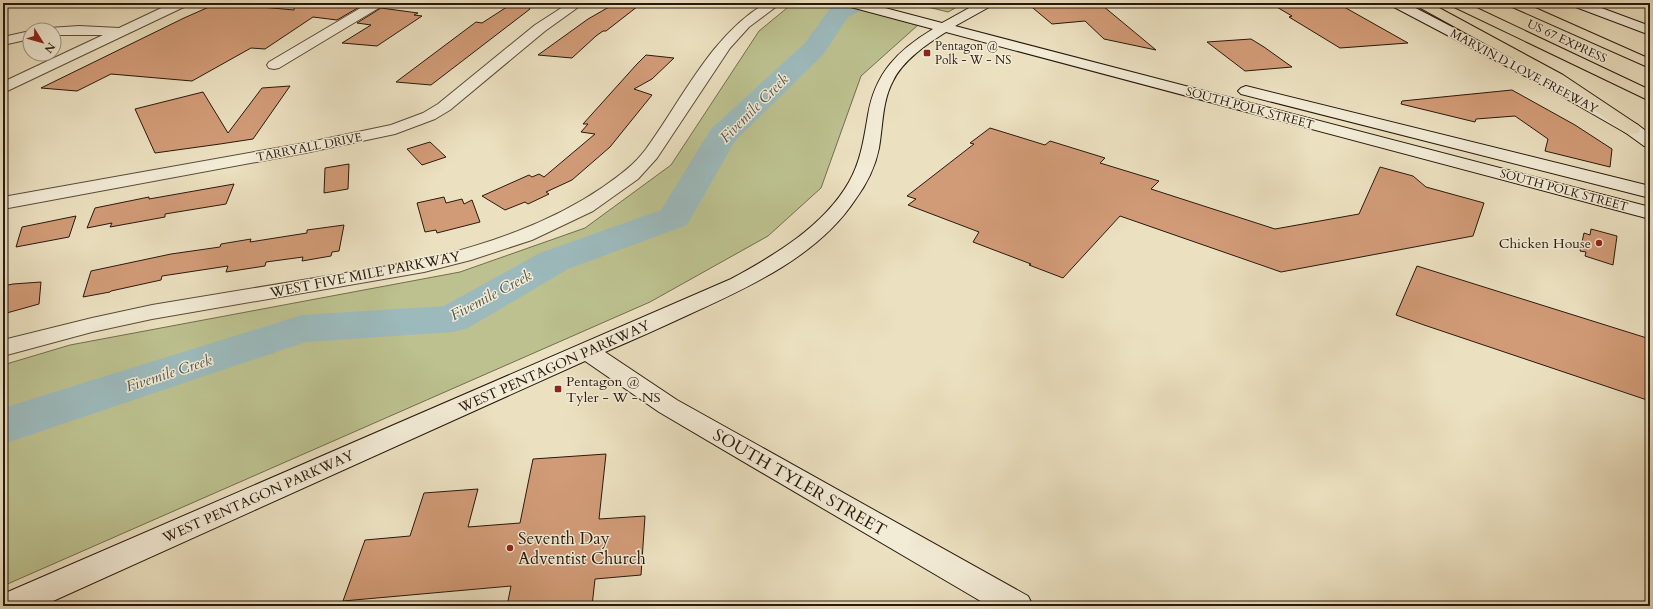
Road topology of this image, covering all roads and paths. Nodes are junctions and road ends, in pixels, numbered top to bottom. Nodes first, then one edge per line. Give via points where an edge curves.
1 (182, 3) edge
2 (378, 3) edge
3 (578, 3) edge
4 (775, 3) edge
5 (851, 3) edge
6 (894, 3) edge
7 (987, 3) edge
8 (1396, 3) edge
9 (1421, 3) edge
10 (1456, 3) edge
11 (1483, 3) edge
12 (1514, 3) edge
13 (1577, 3) edge
14 (951, 23) junction
15 (1560, 23) junction
16 (62, 31) edge
17 (1650, 31) edge
18 (119, 32) junction
19 (22, 37) edge
20 (3, 41) edge
21 (1595, 54) dead end
22 (1650, 56) edge
23 (1650, 64) edge
24 (274, 65) dead end
25 (1139, 72) junction
26 (1187, 77) dead end
27 (1216, 84) dead end
28 (3, 88) edge
29 (1650, 96) edge
30 (1391, 127) junction
31 (1632, 129) junction
32 (1381, 142) junction
33 (1650, 142) edge
34 (1644, 190) edge
35 (3, 203) edge
36 (1644, 211) edge
37 (3, 348) edge
38 (587, 351) junction
39 (9, 606) edge
40 (1017, 606) edge

1 - 18 street
2 - 24 street
3 - 35 street, TARRYALL DRIVE via 540,28 444,107 429,116 395,129 312,147
4 - 37 street, WEST FIVE MILE PARKWAY via 731,36 651,154 632,175 586,207 545,227 496,246 424,266 152,312
5 - 14 street, SOUTH POLK STREET via 899,16
6 - 14 street, SOUTH POLK STREET
7 - 14 street, WEST PENTAGON PARKWAY
8 - 31 street, MARVIN D LOVE FREEWAY
9 - 31 highway via 1558,78
10 - 29 highway via 1517,30
11 - 21 highway, US 67 EXPRESS
12 - 15 highway
13 - 17 street
14 - 25 street, SOUTH POLK STREET
14 - 38 street, WEST PENTAGON PARKWAY via 910,51 891,71 880,94 868,160 860,179 845,201 804,242 740,284
15 - 22 highway
15 - 23 highway
16 - 18 street
18 - 28 street
19 - 20 street
25 - 26 street, SOUTH POLK STREET
25 - 32 street, SOUTH POLK STREET
27 - 30 street, SOUTH POLK STREET
30 - 32 street
30 - 34 street, SOUTH POLK STREET
31 - 33 street, MARVIN D LOVE FREEWAY
32 - 36 street, SOUTH POLK STREET
34 - 36 street
38 - 39 street, WEST PENTAGON PARKWAY
38 - 40 street, SOUTH TYLER STREET via 668,406

